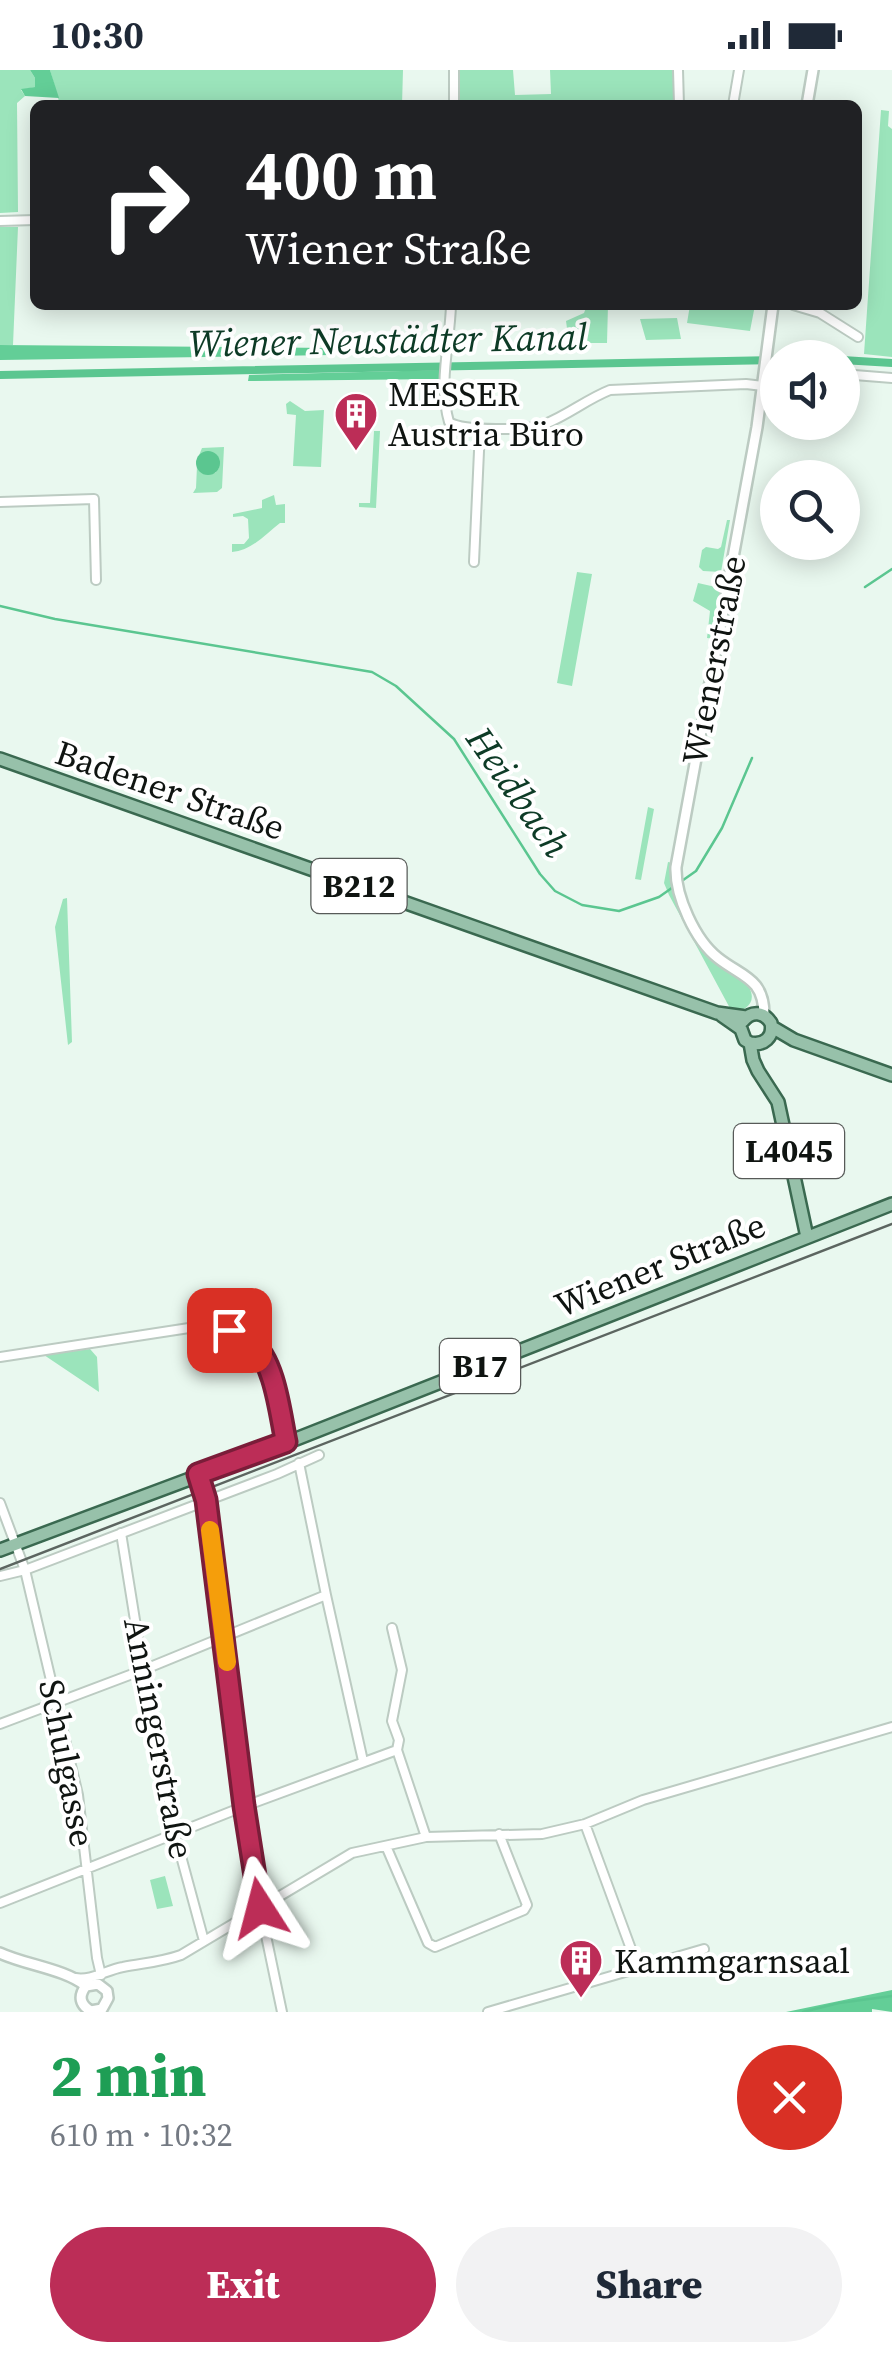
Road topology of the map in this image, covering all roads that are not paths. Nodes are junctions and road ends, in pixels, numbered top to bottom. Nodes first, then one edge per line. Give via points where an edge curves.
1 (454, 70) edge
2 (678, 70) edge
3 (739, 70) edge
4 (813, 70) edge
5 (454, 100) edge
6 (679, 100) edge
7 (734, 100) edge
8 (808, 100) edge
9 (30, 220) edge
10 (0, 221) edge
11 (450, 310) edge
12 (772, 310) edge
13 (808, 310) edge
14 (858, 336) dead end
15 (769, 340) edge
16 (860, 375) edge
17 (892, 378) edge
18 (760, 379) edge
19 (760, 404) edge
20 (480, 429) junction
21 (0, 502) edge
22 (474, 562) dead end
23 (96, 580) dead end
24 (0, 760) edge
25 (751, 1019) junction
26 (763, 1038) junction
27 (892, 1075) edge
28 (892, 1204) edge
29 (808, 1237) junction
30 (0, 1358) edge
31 (286, 1442) junction
32 (319, 1455) dead end
33 (299, 1464) junction
34 (198, 1474) junction
35 (206, 1500) junction
36 (0, 1503) edge
37 (121, 1534) junction
38 (16, 1544) junction
39 (0, 1550) edge
40 (25, 1570) junction
41 (0, 1576) edge
42 (326, 1595) junction
43 (392, 1628) dead end
44 (224, 1638) junction
45 (143, 1670) junction
46 (56, 1701) junction
47 (0, 1724) edge
48 (892, 1727) edge
49 (397, 1750) junction
50 (363, 1761) junction
51 (244, 1806) junction
52 (585, 1824) junction
53 (175, 1834) junction
54 (499, 1834) junction
55 (426, 1837) junction
56 (386, 1846) junction
57 (87, 1868) junction
58 (0, 1903) edge
59 (260, 1908) junction
60 (204, 1941) junction
61 (704, 1949) dead end
62 (0, 1953) edge
63 (638, 1968) junction
64 (102, 1972) junction
65 (74, 1978) junction
66 (98, 1984) junction
67 (86, 1986) junction
68 (84, 2010) edge
69 (103, 2010) edge
70 (282, 2012) edge
71 (488, 2012) edge

1 - 5 street
2 - 6 street
3 - 7 street
4 - 8 street
9 - 10 street
11 - 20 street via 446,412 449,422
12 - 15 street, Wienerstraße
13 - 14 street
16 - 17 street
18 - 20 street via 610,390 539,426
19 - 25 street, Wienerstraße via 676,876 689,918 709,950 755,984
20 - 22 street
21 - 23 street via 94,499
24 - 25 main road, Badener Straße / B212 via 718,1013
25 - 26 main road, B212
25 - 26 main road, B212 via 745,1040
26 - 27 main road via 794,1040
26 - 29 main road, L4045 via 753,1060 778,1102
28 - 29 main road, Wiener Straße / B17
29 - 31 main road, Wiener Straße / B17
30 - 31 street via 220,1328 249,1340 261,1355
31 - 34 main road, Wiener Straße / B17
32 - 33 street
33 - 35 street
33 - 42 street
34 - 35 street
34 - 38 main road, Wiener Straße / B17
35 - 37 street
35 - 44 street
36 - 38 street, Schulgasse
37 - 40 street
37 - 45 street, Anningerstraße
38 - 39 main road, Wiener Straße / B17
38 - 40 street, Schulgasse
40 - 41 street
40 - 46 street, Schulgasse
42 - 44 street
42 - 50 street
43 - 49 street via 402,1670 392,1721
44 - 45 street
44 - 51 street
45 - 46 street
45 - 53 street, Anningerstraße
46 - 47 street
46 - 57 street, Schulgasse
48 - 52 street via 643,1800
49 - 50 street
49 - 55 street
50 - 51 street
51 - 53 street
51 - 59 street
52 - 54 street
52 - 63 street
53 - 57 street
53 - 60 street, Anningerstraße
54 - 55 street
54 - 56 street via 527,1905 435,1948
55 - 56 street
56 - 59 street via 352,1853
57 - 58 street
57 - 64 street, Schulgasse
59 - 60 street
59 - 70 street
60 - 64 street via 166,1960
61 - 63 street
62 - 65 street
63 - 71 street
64 - 65 street
64 - 66 street, Schulgasse
65 - 67 street
66 - 67 street
66 - 69 street via 107,1991
67 - 68 street via 80,1996
68 - 69 street

